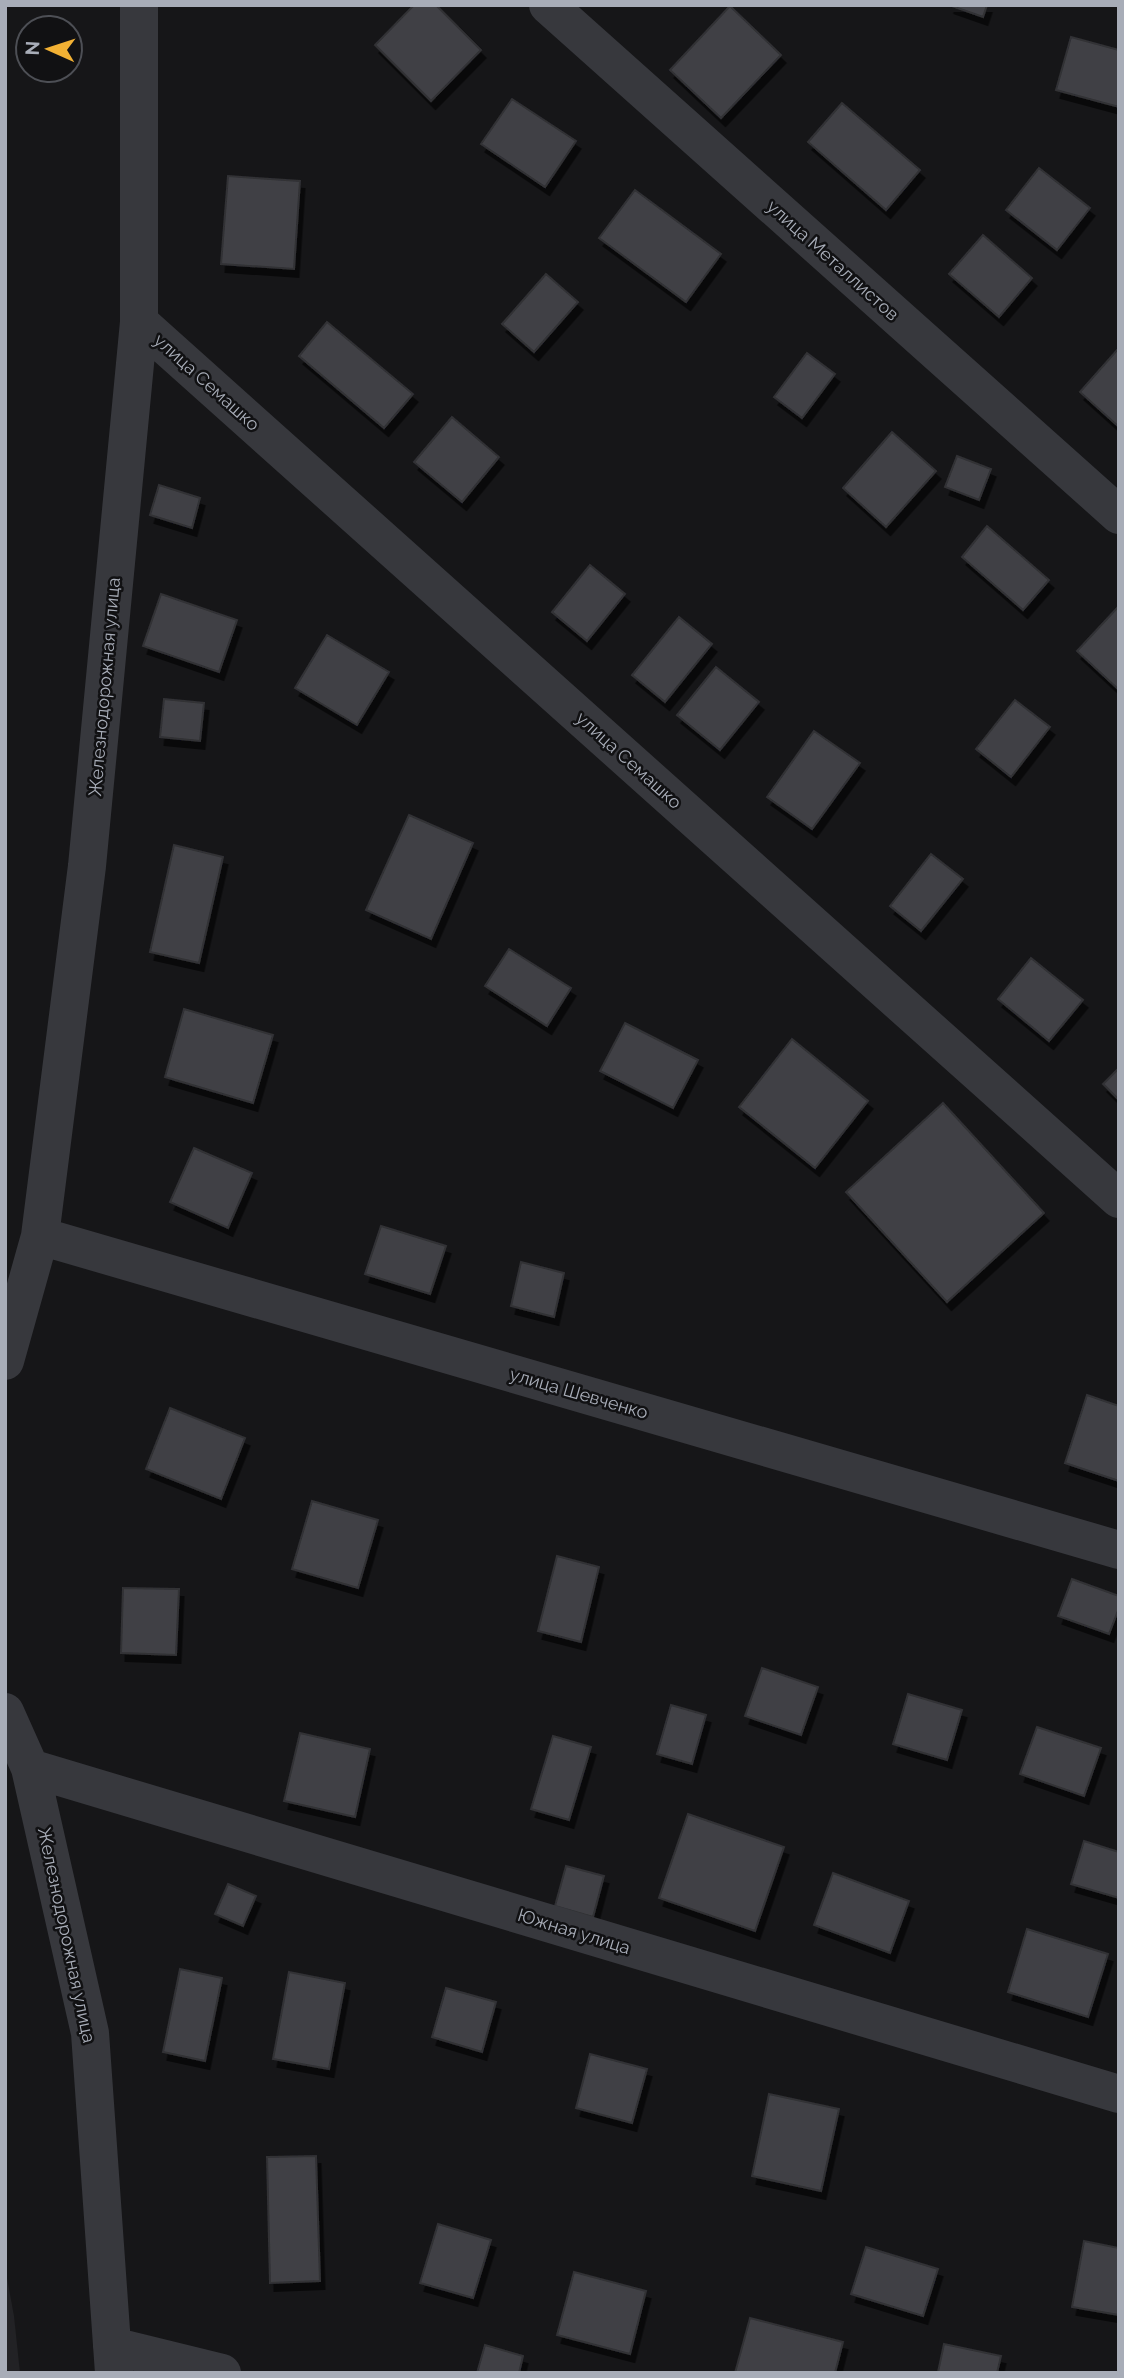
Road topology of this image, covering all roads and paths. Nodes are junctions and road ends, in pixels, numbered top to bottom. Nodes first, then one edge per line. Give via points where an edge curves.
1 (139, 5) edge
2 (548, 5) edge
3 (139, 322) junction
4 (1119, 515) edge
5 (1119, 1199) edge
6 (40, 1236) junction
7 (5, 1361) edge
8 (1119, 1550) edge
9 (5, 1712) edge
10 (30, 1768) junction
11 (1119, 2094) edge
12 (113, 2360) edge
13 (222, 2373) edge

1 - 3 street, Железнодорожная улица
2 - 4 street, улица Металлистов
3 - 5 street, улица Семашко
3 - 6 street, Железнодорожная улица via 87,866
6 - 7 street, Железнодорожная улица
6 - 8 street, улица Шевченко
9 - 10 street, Железнодорожная улица
10 - 11 street, Южная улица
10 - 12 street, Железнодорожная улица via 90,2034
12 - 13 street

